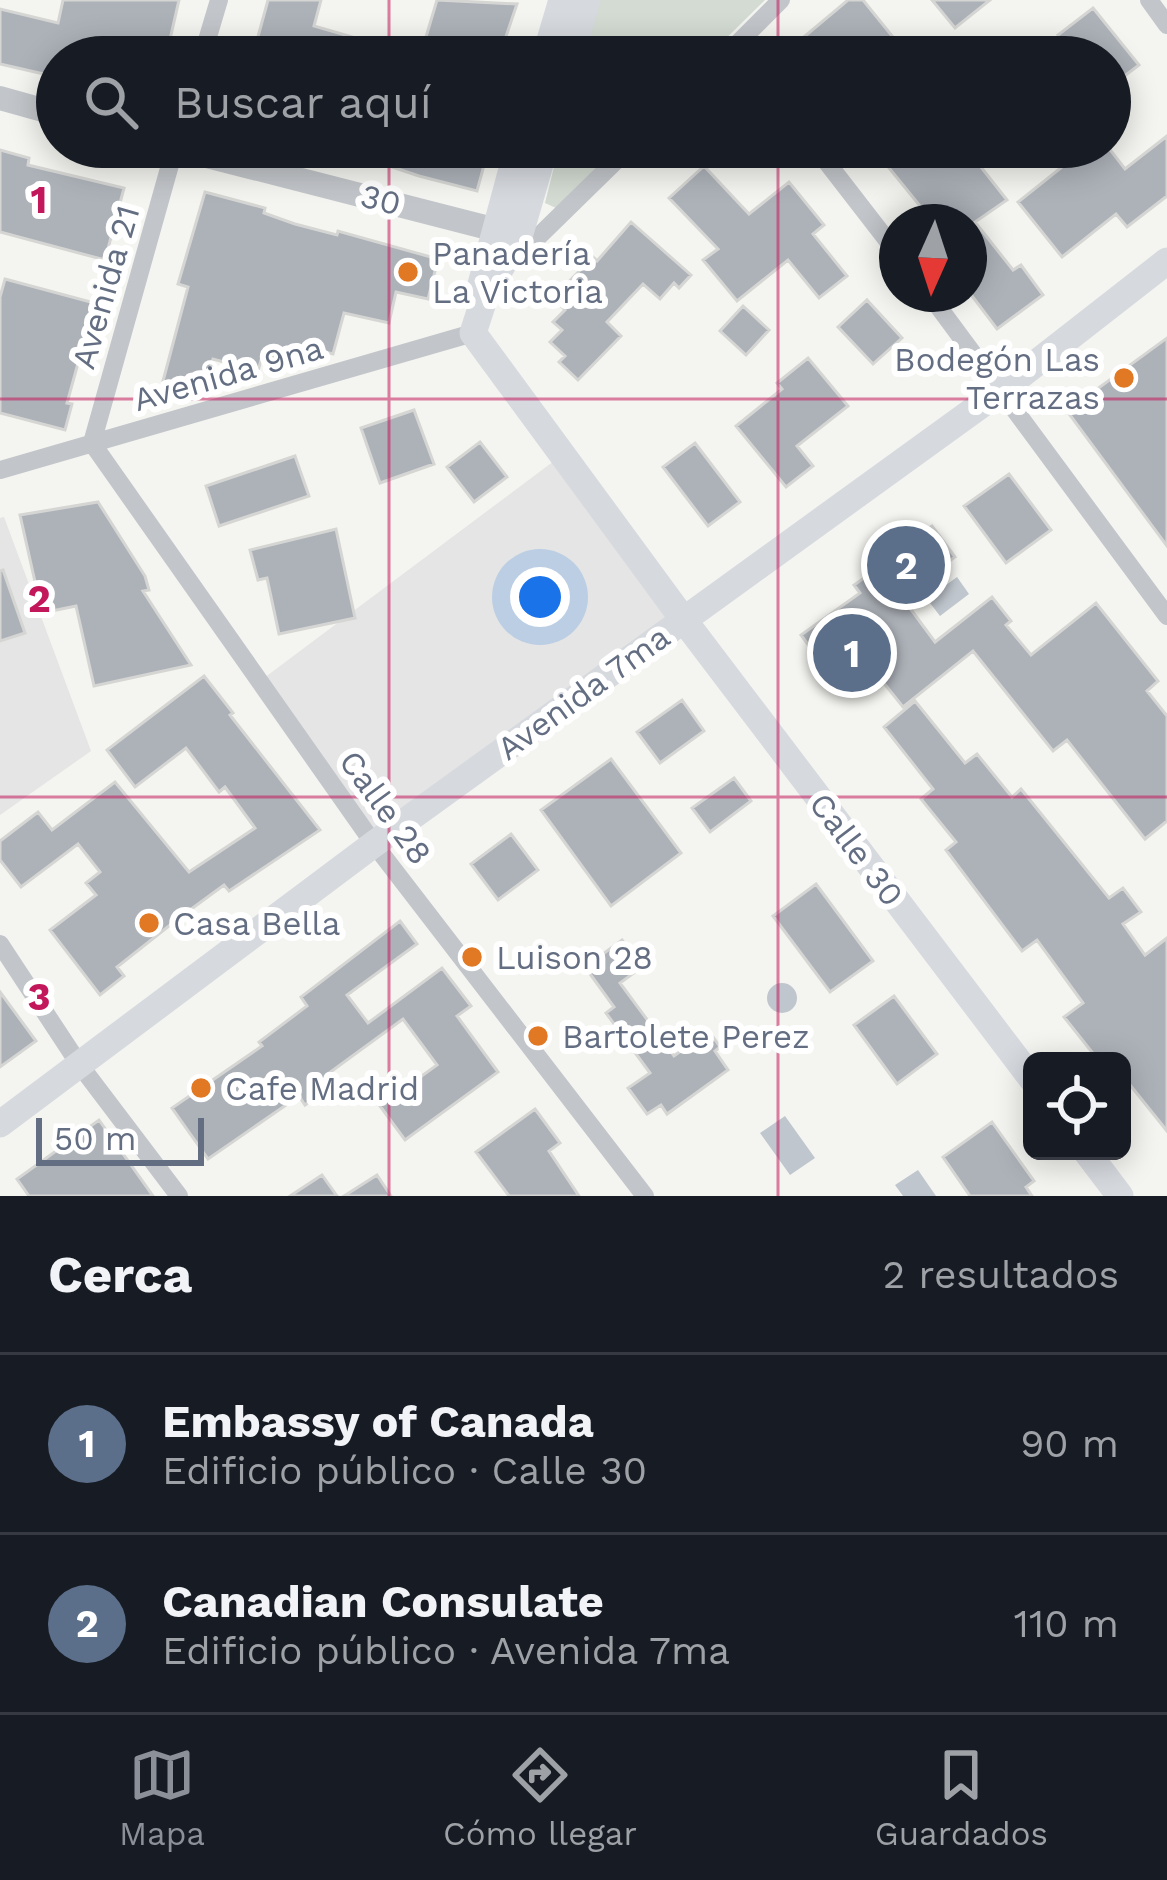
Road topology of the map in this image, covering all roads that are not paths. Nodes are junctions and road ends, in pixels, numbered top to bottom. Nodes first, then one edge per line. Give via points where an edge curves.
1 (219, 0) edge
2 (562, 0) edge
3 (587, 0) edge
4 (781, 0) edge
5 (1149, 0) edge
6 (1167, 25) edge
7 (208, 36) edge
8 (551, 36) edge
9 (576, 36) edge
10 (750, 36) edge
11 (0, 98) edge
12 (36, 108) edge
13 (168, 168) edge
14 (256, 168) edge
15 (515, 168) edge
16 (536, 168) edge
17 (609, 168) edge
18 (831, 168) edge
19 (879, 230) edge
20 (507, 232) junction
21 (1167, 261) edge
22 (943, 312) edge
23 (473, 333) junction
24 (1003, 389) junction
25 (92, 443) junction
26 (0, 470) edge
27 (1167, 616) edge
28 (683, 619) junction
29 (374, 844) junction
30 (0, 944) edge
31 (80, 1064) junction
32 (1023, 1067) edge
33 (0, 1124) edge
34 (1093, 1160) edge
35 (179, 1196) edge
36 (645, 1196) edge
37 (1120, 1196) edge

1 - 7 street
2 - 8 main road
3 - 9 main road
4 - 10 street
5 - 6 street
11 - 12 street
13 - 25 street, Avenida 21
14 - 20 street, 30
15 - 20 main road
16 - 20 main road
17 - 20 street via 537,238
18 - 19 street
20 - 23 main road
21 - 24 main road, Avenida 7ma
22 - 24 street
23 - 25 street, Avenida 9na
23 - 28 main road
24 - 27 street
24 - 28 main road, Avenida 7ma
25 - 26 street, Avenida 9na
25 - 29 street, Calle 28
28 - 29 main road, Avenida 7ma
28 - 32 main road, Calle 30
29 - 31 main road, Avenida 7ma
29 - 36 street, Calle 28
30 - 31 street
31 - 33 main road, Avenida 7ma
31 - 35 street
34 - 37 main road

